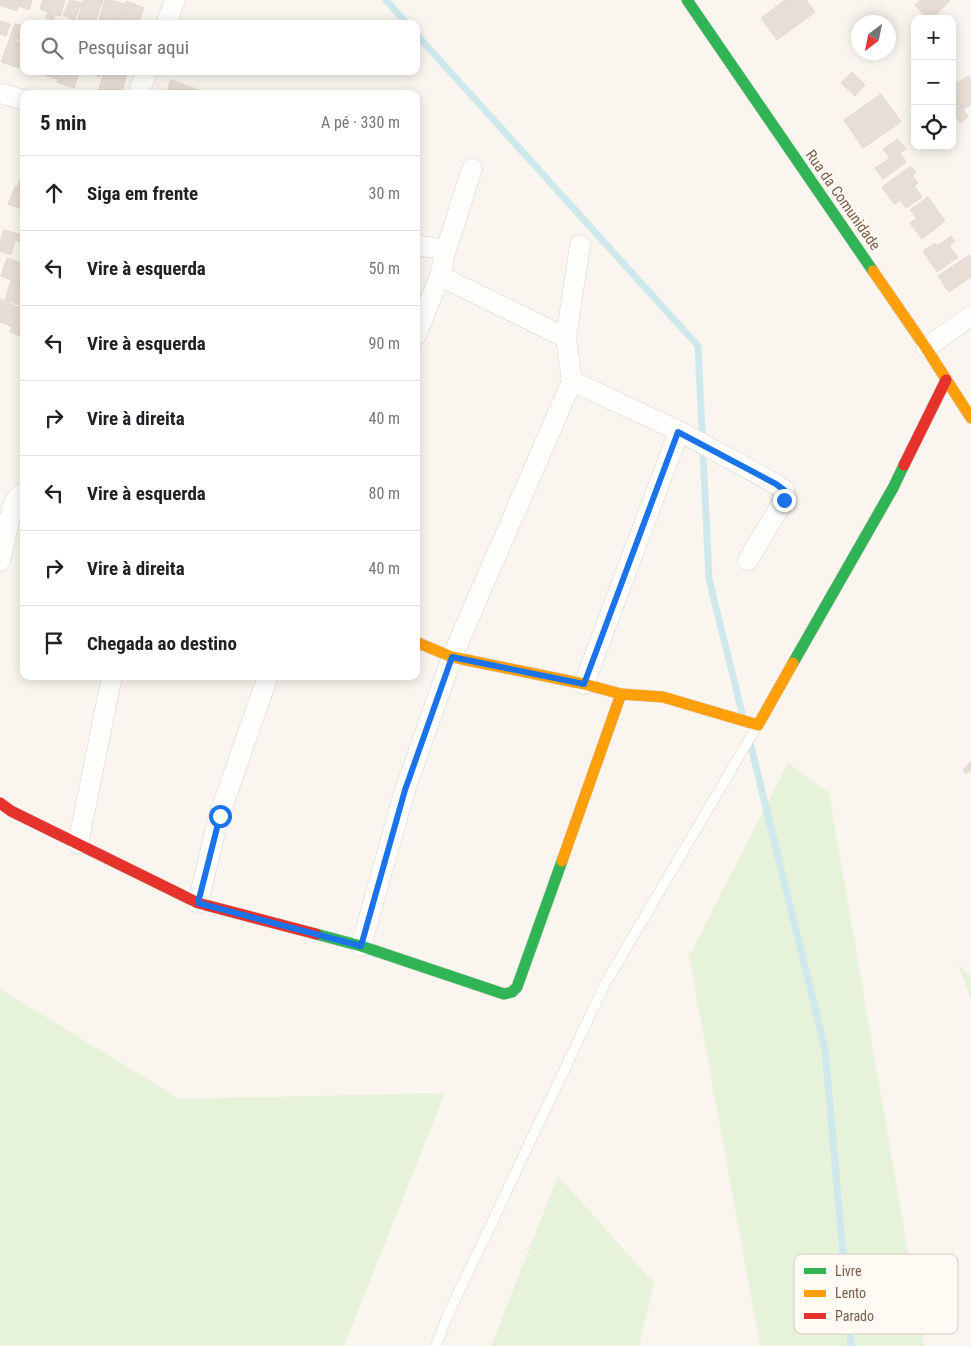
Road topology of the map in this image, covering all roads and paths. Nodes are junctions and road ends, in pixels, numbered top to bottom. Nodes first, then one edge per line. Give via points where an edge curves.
1 (175, 0) edge
2 (687, 0) edge
3 (168, 20) edge
4 (145, 75) edge
5 (140, 90) edge
6 (0, 93) edge
7 (20, 99) edge
8 (472, 169) dead end
9 (420, 246) edge
10 (580, 246) dead end
11 (446, 250) junction
12 (440, 276) junction
13 (971, 316) edge
14 (420, 325) edge
15 (566, 338) junction
16 (926, 348) junction
17 (946, 380) junction
18 (572, 381) junction
19 (971, 418) edge
20 (678, 432) junction
21 (20, 496) edge
22 (748, 560) dead end
23 (0, 561) edge
24 (420, 644) edge
25 (452, 657) junction
26 (111, 680) edge
27 (267, 680) edge
28 (584, 684) junction
29 (621, 694) junction
30 (758, 725) junction
31 (0, 803) edge
32 (78, 844) junction
33 (198, 903) junction
34 (361, 946) junction
35 (436, 1346) edge

1 - 3 street
2 - 16 street, Rua da Comunidade
4 - 5 street
6 - 7 street
8 - 11 street
9 - 11 street
10 - 15 street
11 - 12 street
12 - 14 street
12 - 15 street
13 - 16 street
15 - 18 street
16 - 17 street, Rua da Comunidade
17 - 19 street, Rua da Comunidade
17 - 30 street via 893,488
18 - 20 street
18 - 25 street
20 - 22 street via 784,490 784,500
20 - 28 street
21 - 23 street via 12,508
24 - 25 street
25 - 28 street
25 - 34 street via 405,790
26 - 32 street
27 - 33 street via 220,816
28 - 29 street
29 - 30 street via 663,697
29 - 34 street via 517,987 512,992 504,994
30 - 35 lane via 605,984
31 - 32 street
32 - 33 street
33 - 34 street

